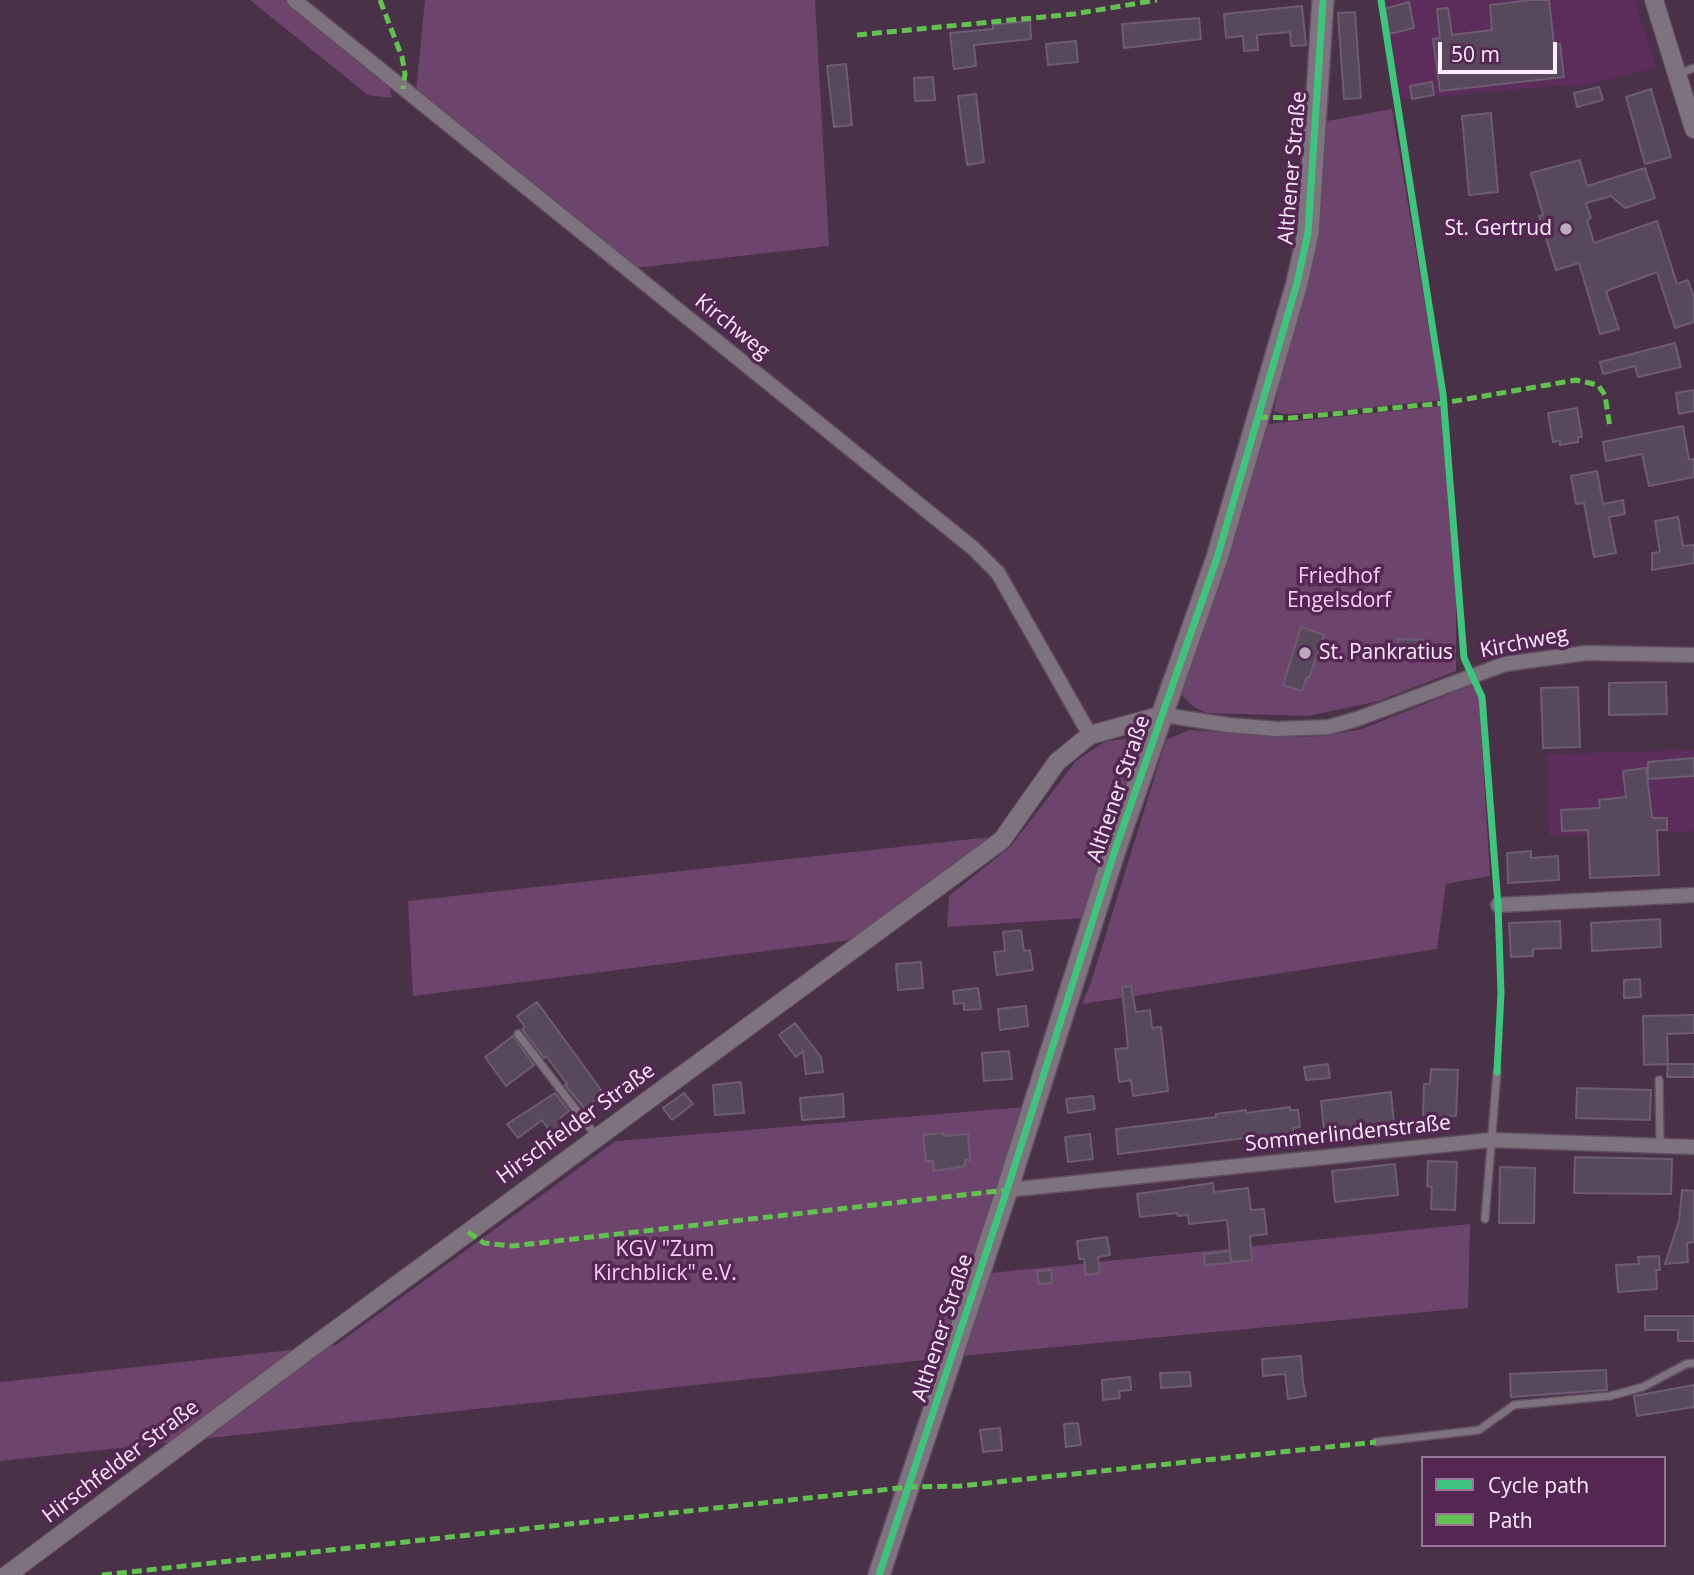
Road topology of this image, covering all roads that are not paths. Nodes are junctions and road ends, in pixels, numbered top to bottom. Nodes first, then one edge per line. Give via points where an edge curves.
1 (294, 0) edge
2 (1323, 0) edge
3 (1654, 0) edge
4 (1685, 71) edge
5 (1694, 129) edge
6 (1694, 655) edge
7 (1163, 715) junction
8 (1090, 735) junction
9 (1694, 895) edge
10 (1498, 905) dead end
11 (518, 1034) dead end
12 (1497, 1072) dead end
13 (1659, 1080) dead end
14 (597, 1138) junction
15 (1491, 1140) junction
16 (1660, 1145) junction
17 (1694, 1147) edge
18 (1007, 1190) junction
19 (1485, 1219) dead end
20 (1694, 1363) edge
21 (1376, 1442) dead end
22 (6, 1575) edge
23 (879, 1575) edge

1 - 8 street, Kirchweg via 973,548 998,573
2 - 7 main road, Althener Straße via 1308,233 1297,283 1217,558
3 - 4 street
4 - 5 street
6 - 7 street, Kirchweg via 1586,653 1516,662 1329,727 1277,729
7 - 8 street, Hirschfelder Straße
7 - 18 main road, Althener Straße
8 - 14 street, Hirschfelder Straße via 1057,762 1002,840
9 - 10 street
11 - 14 lane
12 - 15 lane
13 - 16 lane
14 - 22 street, Hirschfelder Straße
15 - 16 street, Sommerlindenstraße
15 - 18 street, Sommerlindenstraße
15 - 19 lane
16 - 17 street, Sommerlindenstraße
18 - 23 main road, Althener Straße
20 - 21 lane via 1650,1385 1610,1396 1514,1405 1479,1430

